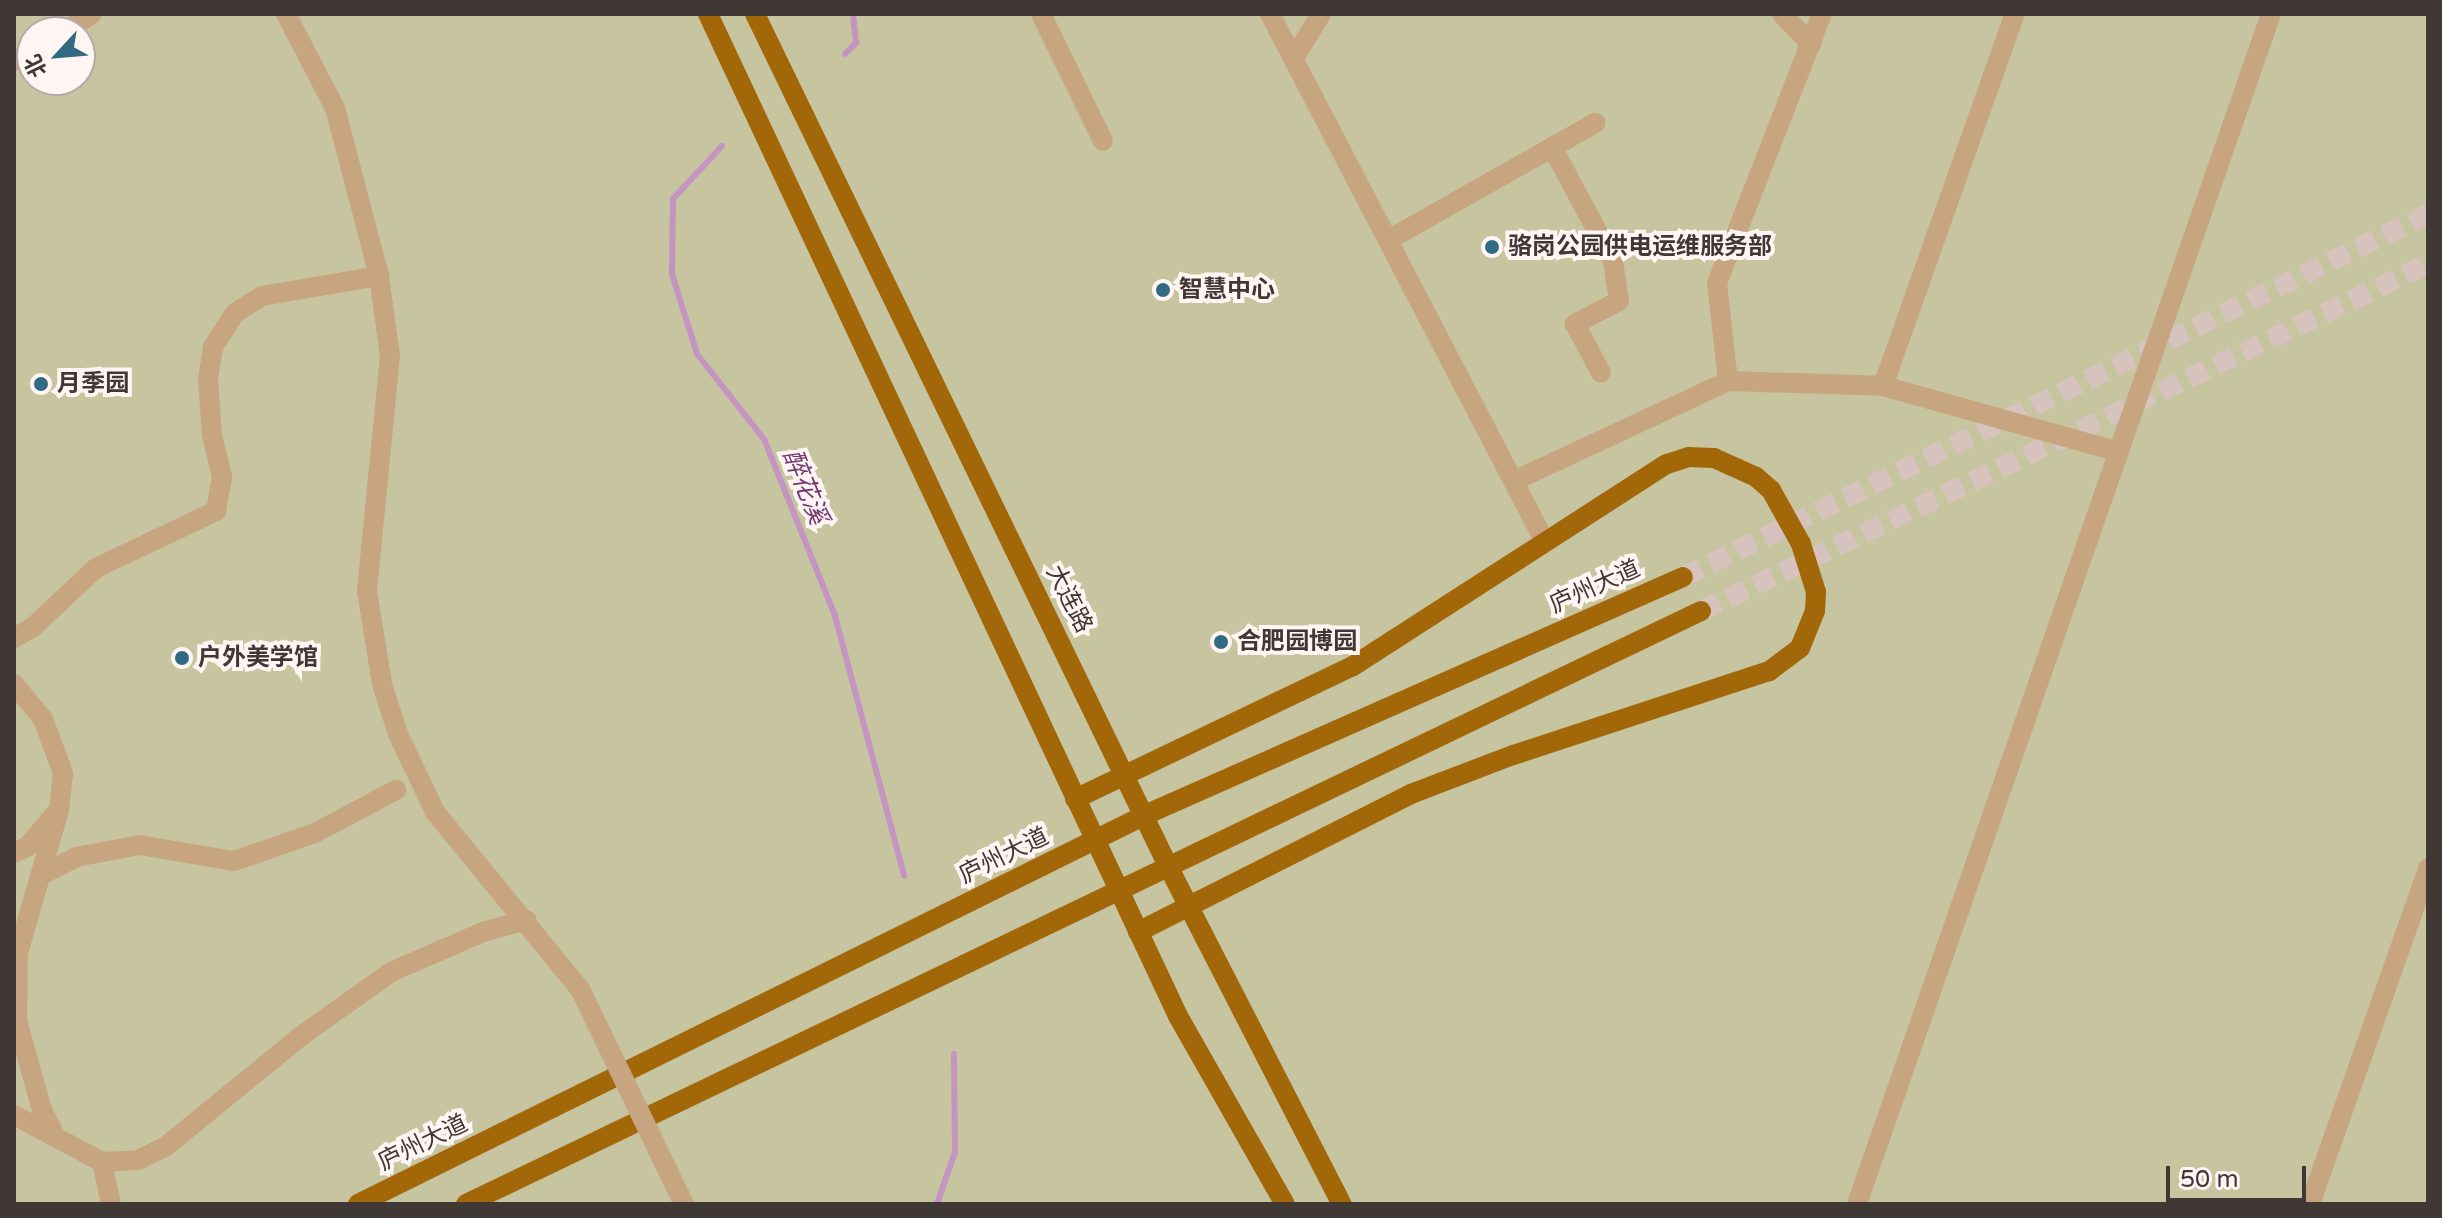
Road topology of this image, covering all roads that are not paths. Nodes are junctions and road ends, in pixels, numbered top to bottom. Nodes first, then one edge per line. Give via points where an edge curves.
1 (286, 14) edge
2 (708, 14) edge
3 (755, 14) edge
4 (1041, 14) edge
5 (1270, 14) edge
6 (1321, 14) edge
7 (1782, 14) edge
8 (1822, 14) edge
9 (2015, 14) edge
10 (2271, 14) edge
11 (1811, 44) junction
12 (1294, 58) junction
13 (1595, 123) dead end
14 (1103, 141) dead end
15 (1552, 147) junction
16 (1390, 239) junction
17 (379, 276) junction
18 (1601, 373) dead end
19 (1728, 381) junction
20 (1883, 386) junction
21 (2119, 452) junction
22 (1514, 481) junction
23 (1545, 542) junction
24 (1683, 577) tunnel mouth
25 (1701, 611) tunnel mouth
26 (14, 638) edge
27 (14, 684) edge
28 (1128, 775) junction
29 (396, 790) dead end
30 (1075, 799) junction
31 (59, 810) junction
32 (1145, 815) junction
33 (1095, 840) junction
34 (14, 853) edge
35 (1169, 868) junction
36 (2428, 868) edge
37 (41, 875) junction
38 (1117, 889) junction
39 (1189, 904) junction
40 (526, 920) junction
41 (1138, 932) junction
42 (14, 1115) edge
43 (53, 1132) junction
44 (102, 1162) junction
45 (111, 1204) edge
46 (358, 1204) edge
47 (466, 1204) edge
48 (684, 1204) edge
49 (1285, 1204) edge
50 (1342, 1204) edge
51 (1857, 1204) edge
52 (2310, 1204) edge

1 - 17 street via 335,108
2 - 30 main road
3 - 28 main road, 大连路 via 894,309
4 - 14 street
5 - 12 street
6 - 12 street
7 - 11 street
8 - 11 street
9 - 20 street
10 - 21 street
11 - 19 street via 1717,283
12 - 16 street
13 - 15 street
15 - 16 street
15 - 18 street via 1613,261 1619,301 1575,324
16 - 22 street
17 - 26 street via 262,296 235,313 213,347 208,379 222,477 216,511 96,568
17 - 40 street via 390,356 367,591 373,644 398,734 435,812
19 - 20 street
19 - 22 street
20 - 21 street
21 - 51 street
22 - 23 street
23 - 28 main road via 1353,666
23 - 39 main road via 1667,464 1688,457 1714,458 1735,464 1771,490 1801,544 1816,592 1815,611 1800,648 1769,671 1411,794
24 - 32 main road, 庐州大道
25 - 35 main road
27 - 31 street via 43,719 60,756
28 - 30 main road
28 - 32 main road, 大连路
29 - 37 street via 315,833 234,861 140,845 76,857
30 - 33 main road
31 - 34 street via 27,847
31 - 37 street
32 - 33 main road, 庐州大道
32 - 35 main road, 大连路
33 - 38 main road
33 - 46 main road, 庐州大道
35 - 38 main road
35 - 39 main road, 大连路
36 - 52 street
37 - 43 street via 18,953 17,1021
38 - 41 main road
38 - 47 main road
39 - 41 main road
39 - 50 main road, 大连路
40 - 44 street via 483,932 391,972 301,1036 165,1147 138,1160
40 - 48 street, bridge via 580,989
41 - 49 main road via 1178,1016
42 - 43 street
43 - 44 street
44 - 45 street

